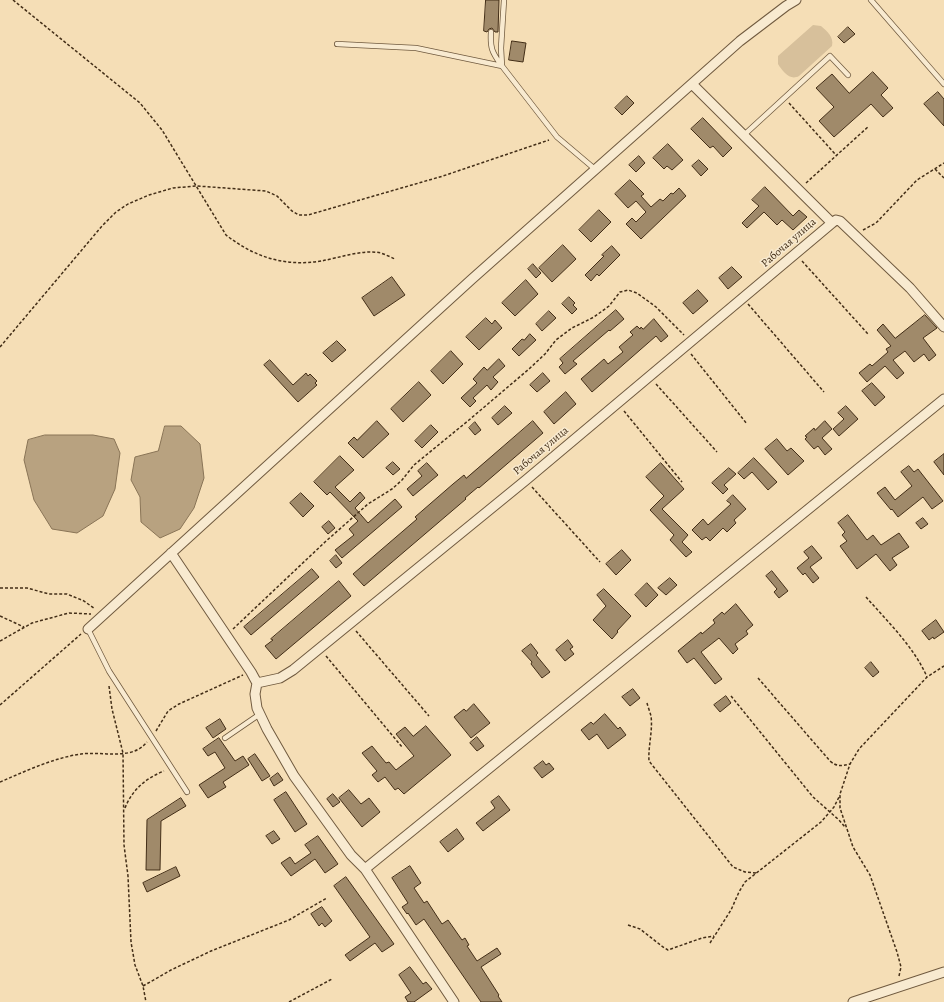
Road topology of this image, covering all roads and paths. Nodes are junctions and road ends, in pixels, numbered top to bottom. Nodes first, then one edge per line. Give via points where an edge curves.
1 (13, 0) edge
2 (504, 0) edge
3 (796, 0) edge
4 (871, 0) edge
5 (491, 32) dead end
6 (337, 44) dead end
7 (502, 66) junction
8 (848, 75) dead end
9 (692, 84) junction
10 (944, 84) edge
11 (784, 98) junction
12 (869, 126) dead end
13 (744, 135) junction
14 (557, 137) junction
15 (836, 155) junction
16 (944, 163) edge
17 (935, 168) junction
18 (596, 170) junction
19 (944, 178) edge
20 (197, 186) junction
21 (798, 189) junction
22 (832, 223) junction
23 (851, 231) junction
24 (795, 254) junction
25 (395, 259) dead end
26 (743, 298) junction
27 (944, 327) edge
28 (868, 334) dead end
29 (688, 344) junction
30 (0, 347) edge
31 (649, 377) junction
32 (824, 392) dead end
33 (944, 400) edge
34 (618, 403) junction
35 (747, 424) dead end
36 (717, 452) dead end
37 (526, 480) junction
38 (682, 482) dead end
39 (171, 553) junction
40 (600, 562) dead end
41 (0, 588) edge
42 (866, 597) dead end
43 (103, 614) junction
44 (0, 616) edge
45 (350, 623) junction
46 (25, 627) junction
47 (88, 629) junction
48 (226, 635) junction
49 (0, 641) edge
50 (319, 648) junction
51 (944, 666) edge
52 (109, 671) junction
53 (251, 672) junction
54 (927, 677) junction
55 (758, 678) dead end
56 (256, 683) junction
57 (731, 696) dead end
58 (647, 704) dead end
59 (0, 705) edge
60 (260, 714) junction
61 (429, 716) dead end
62 (151, 737) junction
63 (226, 738) dead end
64 (402, 748) dead end
65 (123, 753) junction
66 (850, 764) junction
67 (171, 768) junction
68 (0, 782) edge
69 (187, 792) dead end
70 (840, 794) junction
71 (124, 810) junction
72 (829, 812) junction
73 (846, 829) junction
74 (365, 869) junction
75 (756, 873) junction
76 (327, 898) dead end
77 (628, 925) dead end
78 (714, 936) junction
79 (710, 943) dead end
80 (944, 972) edge
81 (332, 979) dead end
82 (143, 986) junction
83 (896, 988) junction
84 (146, 1002) edge
85 (289, 1002) edge
86 (454, 1002) edge
87 (853, 1002) edge

1 - 20 path via 140,104 162,130
2 - 7 lane
3 - 9 street via 740,40
4 - 10 lane
5 - 7 lane via 490,45
6 - 7 lane via 416,48
7 - 14 lane
8 - 11 lane via 830,56
9 - 13 street
9 - 18 street
11 - 13 lane
11 - 15 path
12 - 15 path
13 - 21 street
14 - 18 lane
14 - 20 path via 443,176 308,215 298,215 277,196 266,191
15 - 21 path
16 - 17 path
17 - 19 path
17 - 23 path via 918,180 876,223 865,229
18 - 39 street
20 - 25 path via 226,235 240,246 265,257 310,262 364,252 381,253
20 - 30 path via 173,188 149,195 116,212
21 - 22 street
22 - 23 street via 840,221
22 - 24 street, Рабочая улица
23 - 27 street via 910,288
24 - 26 street, Рабочая улица
24 - 28 path
26 - 29 street, Рабочая улица
26 - 32 path
29 - 31 street, Рабочая улица
29 - 35 path
29 - 48 path via 656,307 637,292 620,292 609,306 556,340 534,364 414,465 392,489 368,504 325,542
31 - 34 street, Рабочая улица
31 - 36 path
33 - 74 street
34 - 37 street, Рабочая улица
34 - 38 path
37 - 40 path
37 - 45 street, Рабочая улица
39 - 43 street
39 - 48 street
41 - 43 path via 27,588 49,594 67,594 84,601
42 - 54 path via 921,663
43 - 46 path via 69,613
43 - 47 street
44 - 46 path
45 - 50 street, Рабочая улица
45 - 61 path
46 - 49 path
47 - 52 lane
47 - 59 path
48 - 53 street
50 - 56 street, Рабочая улица via 280,678
50 - 64 path
51 - 54 path
52 - 62 lane
52 - 65 path via 112,709
53 - 56 street
53 - 62 path via 168,711
54 - 66 path via 859,749
55 - 66 path via 834,765
56 - 60 street via 255,694
57 - 72 path via 813,797
58 - 75 path via 651,715 649,761 733,867 744,872
60 - 63 lane
60 - 74 street via 294,776 351,855
62 - 65 path via 134,752
62 - 67 lane
65 - 68 path via 82,754 59,758
65 - 71 path
66 - 70 path
67 - 69 lane
67 - 71 path via 138,786
70 - 72 path
70 - 73 path via 840,808
71 - 82 path via 131,942 135,965
72 - 73 path
72 - 75 path via 821,822
73 - 83 path via 853,847 870,874 897,952 902,968
74 - 86 street
75 - 78 path via 745,882
76 - 82 path via 289,920 211,951
77 - 78 path via 640,929 668,950
78 - 79 path
80 - 83 street
81 - 85 path
82 - 84 path
83 - 87 street

